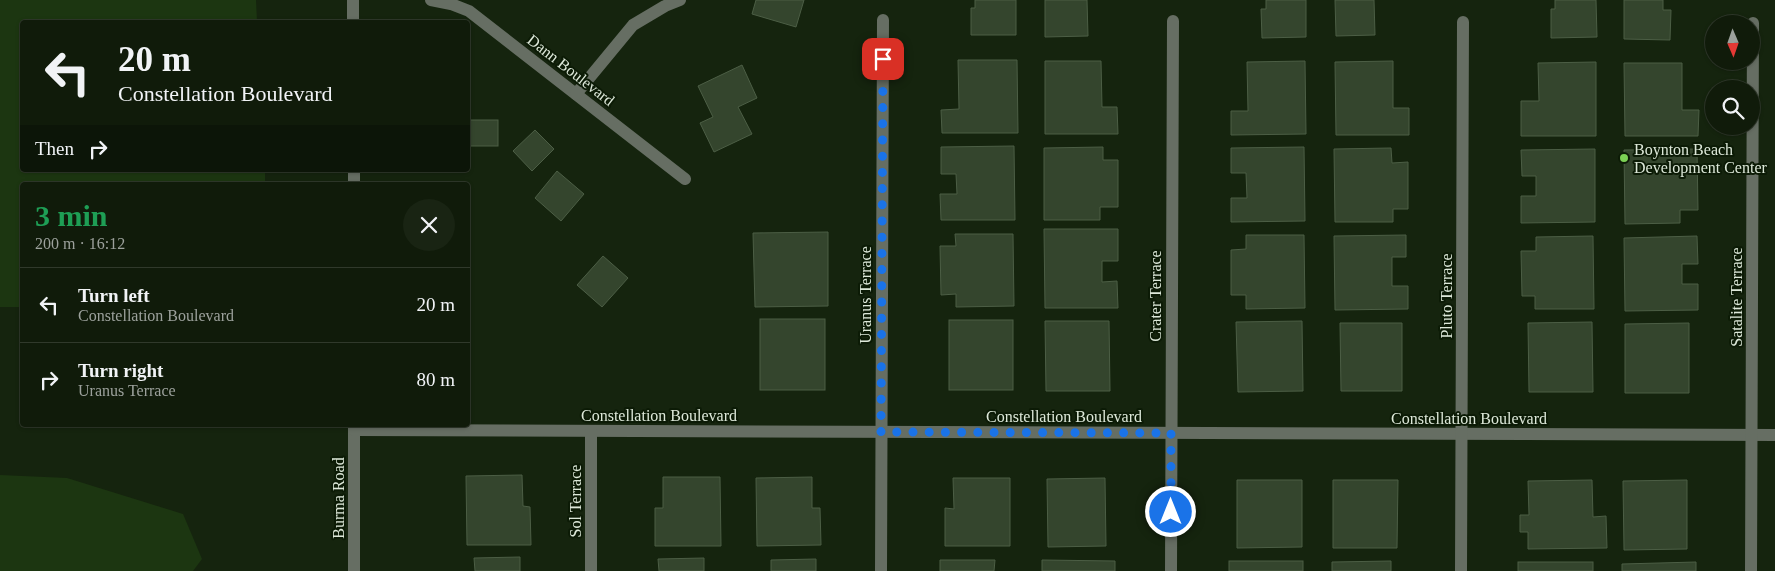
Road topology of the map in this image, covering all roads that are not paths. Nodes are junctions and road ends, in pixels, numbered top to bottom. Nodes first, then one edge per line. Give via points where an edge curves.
1 (353, 0) edge
2 (431, 0) edge
3 (680, 0) edge
4 (354, 20) edge
5 (883, 20) dead end
6 (1173, 21) dead end
7 (1463, 22) dead end
8 (1753, 70) edge
9 (576, 94) junction
10 (685, 179) dead end
11 (354, 428) edge
12 (591, 431) junction
13 (881, 432) junction
14 (1171, 433) junction
15 (1461, 434) junction
16 (1751, 435) junction
17 (1775, 436) edge
18 (354, 571) edge
19 (591, 571) edge
20 (881, 571) edge
21 (1171, 571) edge
22 (1461, 571) edge
23 (1751, 571) edge

1 - 4 street
2 - 9 street, Dann Boulevard via 469,11
3 - 9 street via 633,25
5 - 13 street, Uranus Terrace
6 - 14 street, Crater Terrace
7 - 15 street, Pluto Terrace
8 - 16 street, Satalite Terrace
9 - 10 street, Dann Boulevard
11 - 12 street, Constellation Boulevard
11 - 18 street, Burma Road
12 - 13 street, Constellation Boulevard
12 - 19 street, Sol Terrace
13 - 14 street, Constellation Boulevard
13 - 20 street, Uranus Terrace
14 - 15 street, Constellation Boulevard
14 - 21 street, Crater Terrace
15 - 16 street, Constellation Boulevard
15 - 22 street, Pluto Terrace
16 - 17 street, Constellation Boulevard
16 - 23 street, Satalite Terrace

